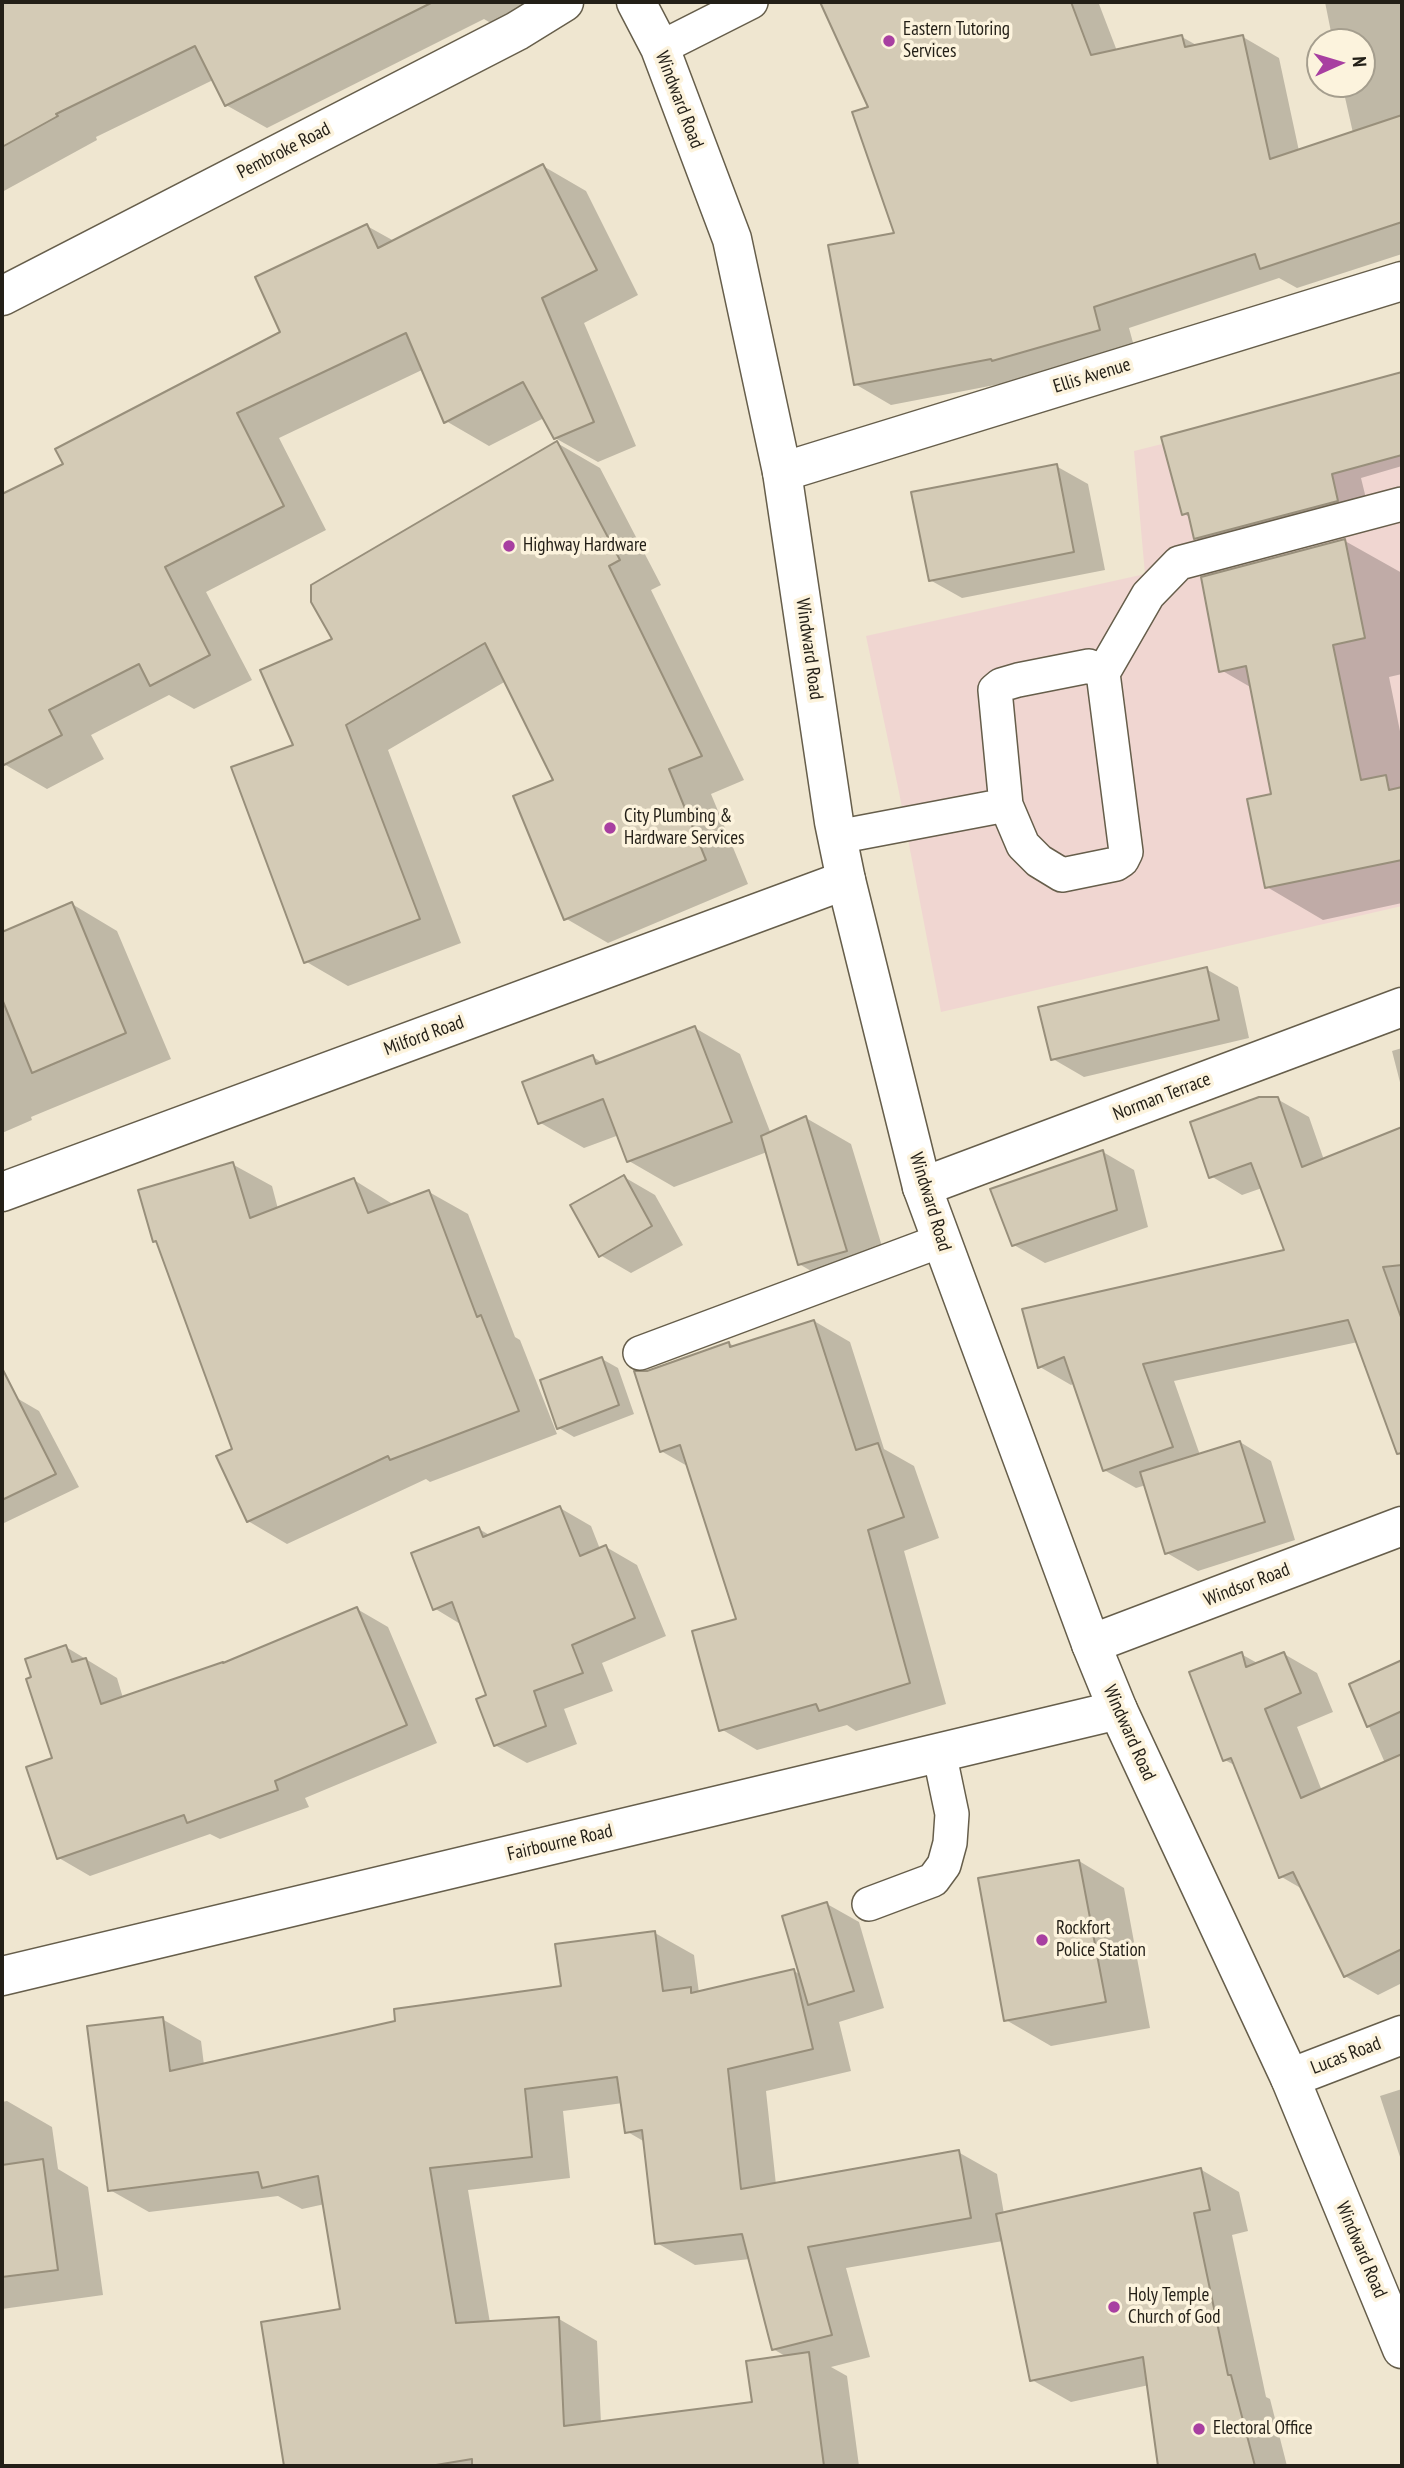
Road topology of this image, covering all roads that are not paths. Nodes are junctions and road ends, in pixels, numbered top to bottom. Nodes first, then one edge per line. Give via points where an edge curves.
1 (564, 2) edge
2 (636, 2) edge
3 (751, 2) edge
4 (660, 48) junction
5 (1402, 281) edge
6 (2, 296) edge
7 (782, 472) junction
8 (1402, 505) edge
9 (1103, 673) junction
10 (1006, 805) junction
11 (837, 836) junction
12 (846, 880) junction
13 (1402, 1007) edge
14 (922, 1187) junction
15 (2, 1192) edge
16 (940, 1241) junction
17 (640, 1353) dead end
18 (1402, 1526) edge
19 (1091, 1644) junction
20 (1118, 1710) junction
21 (939, 1752) junction
22 (869, 1905) dead end
23 (2, 1976) edge
24 (1402, 2035) edge
25 (1290, 2078) junction
26 (1402, 2349) edge

1 - 6 street, Pembroke Road via 517,31
2 - 4 street, Windward Road
3 - 4 lane
4 - 7 street, Windward Road via 732,239
5 - 7 street, Ellis Avenue
7 - 11 street, Windward Road
8 - 9 lane via 1179,563 1148,595
9 - 10 lane via 1089,666 1018,680 995,690
9 - 10 lane via 1126,852 1122,860 1062,875 1039,862 1023,845
10 - 11 lane
11 - 12 street, Windward Road
12 - 14 street, Windward Road
12 - 15 street, Milford Road
13 - 14 street, Norman Terrace
14 - 16 street, Windward Road
16 - 17 lane
16 - 19 street, Windward Road
18 - 19 street, Windsor Road
19 - 20 street, Windward Road
20 - 21 street, Fairbourne Road
20 - 25 street, Windward Road
21 - 22 lane via 952,1814 944,1865 933,1881
21 - 23 street, Fairbourne Road
24 - 25 street, Lucas Road
25 - 26 street, Windward Road

